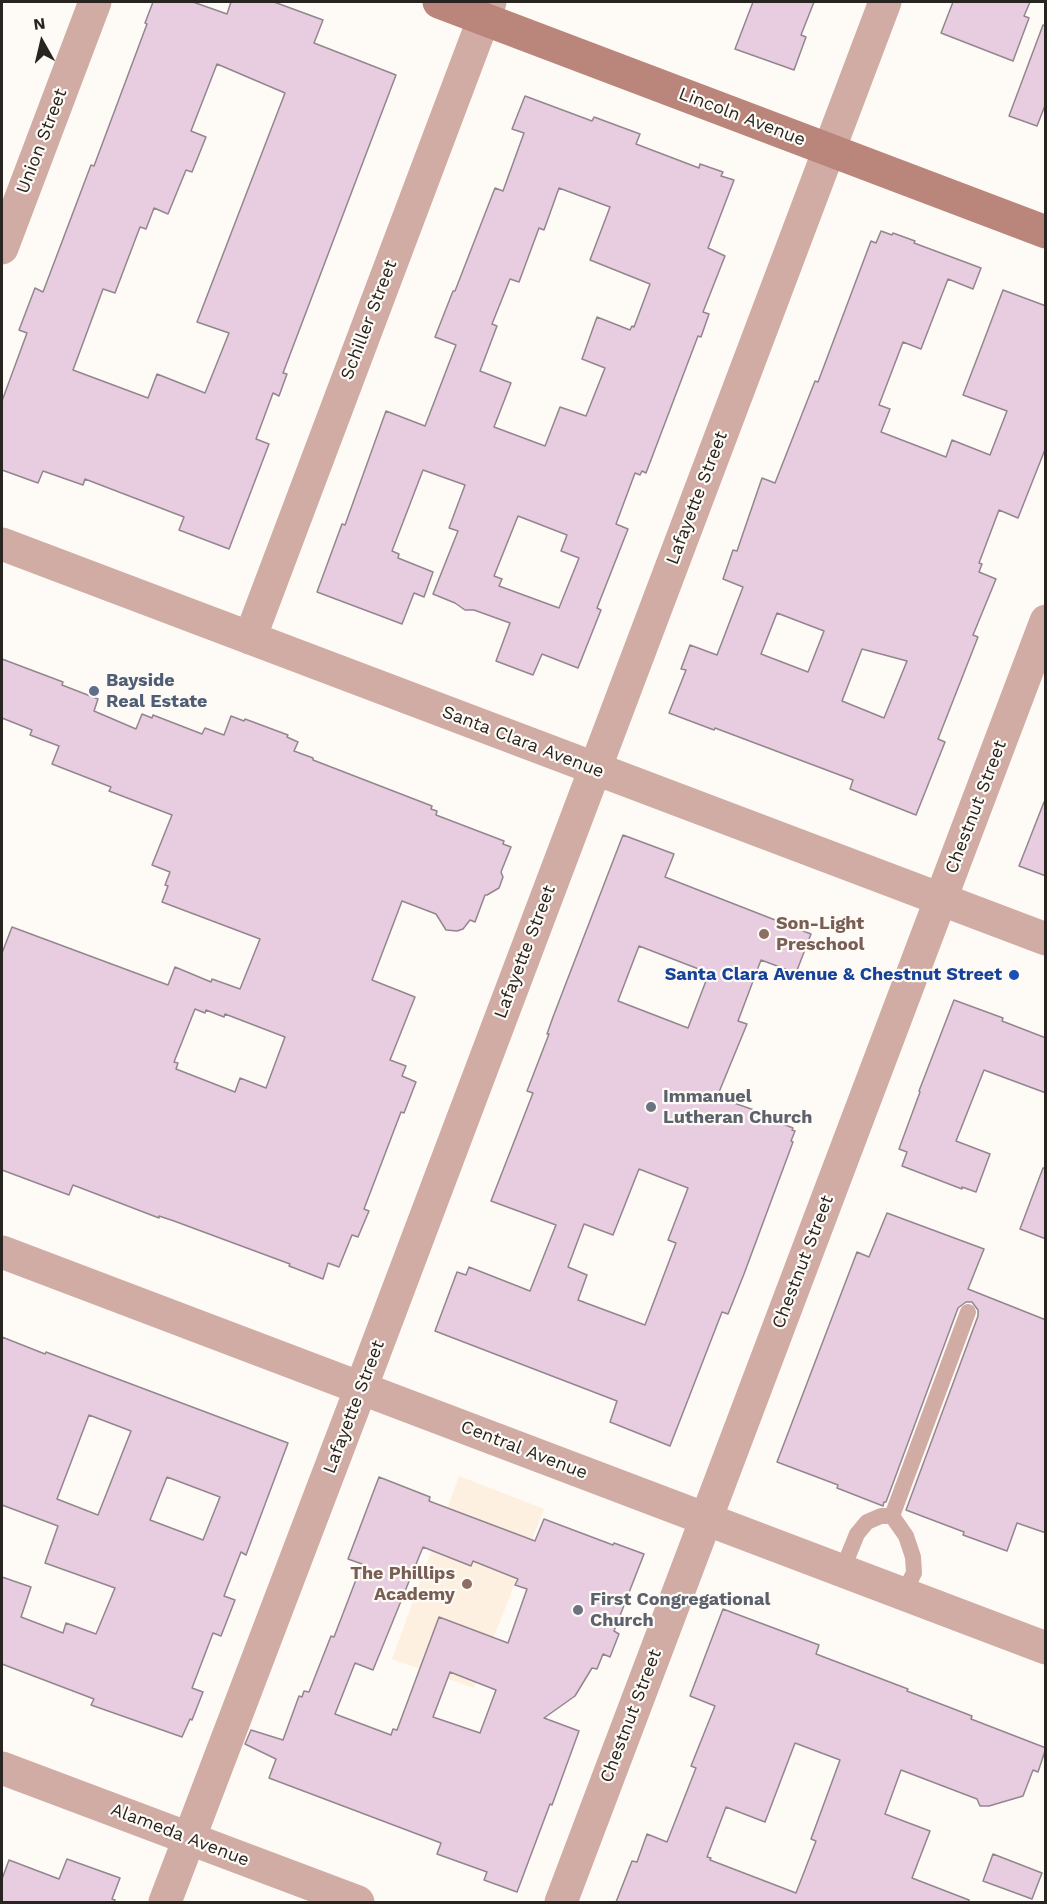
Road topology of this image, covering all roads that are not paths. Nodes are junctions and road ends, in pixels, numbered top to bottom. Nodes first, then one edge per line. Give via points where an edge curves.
1 (95, 2) edge
2 (439, 2) edge
3 (885, 2) edge
4 (487, 10) edge
5 (829, 150) junction
6 (1046, 232) edge
7 (2, 248) edge
8 (2, 544) edge
9 (1046, 621) edge
10 (250, 638) junction
11 (594, 769) junction
12 (940, 900) junction
13 (1046, 939) edge
14 (2, 1252) edge
15 (968, 1312) dead end
16 (361, 1388) junction
17 (892, 1516) junction
18 (705, 1518) junction
19 (843, 1571) junction
20 (903, 1594) junction
21 (1046, 1648) edge
22 (2, 1768) edge
23 (189, 1839) junction
24 (165, 1902) edge
25 (358, 1902) edge
26 (561, 1902) edge

1 - 7 street, Union Street
2 - 4 main road, Lincoln Avenue
3 - 5 street, Lafayette Street
4 - 5 main road, Lincoln Avenue
4 - 10 street, Schiller Street
5 - 6 main road, Lincoln Avenue
5 - 11 street, Lafayette Street
8 - 10 street, Santa Clara Avenue
9 - 12 street, Chestnut Street
10 - 11 street, Santa Clara Avenue
11 - 12 street, Santa Clara Avenue
11 - 16 street, Lafayette Street
12 - 13 street, Santa Clara Avenue
12 - 18 street, Chestnut Street
14 - 16 street, Central Avenue
15 - 17 lane
16 - 18 street, Central Avenue
16 - 23 street, Lafayette Street
17 - 19 lane via 867,1522 857,1534
17 - 20 lane via 914,1557 914,1573
18 - 19 street, Central Avenue
18 - 26 street, Chestnut Street
19 - 20 street, Central Avenue
20 - 21 street, Central Avenue
22 - 23 street, Alameda Avenue
23 - 24 street, Lafayette Street
23 - 25 street, Alameda Avenue

